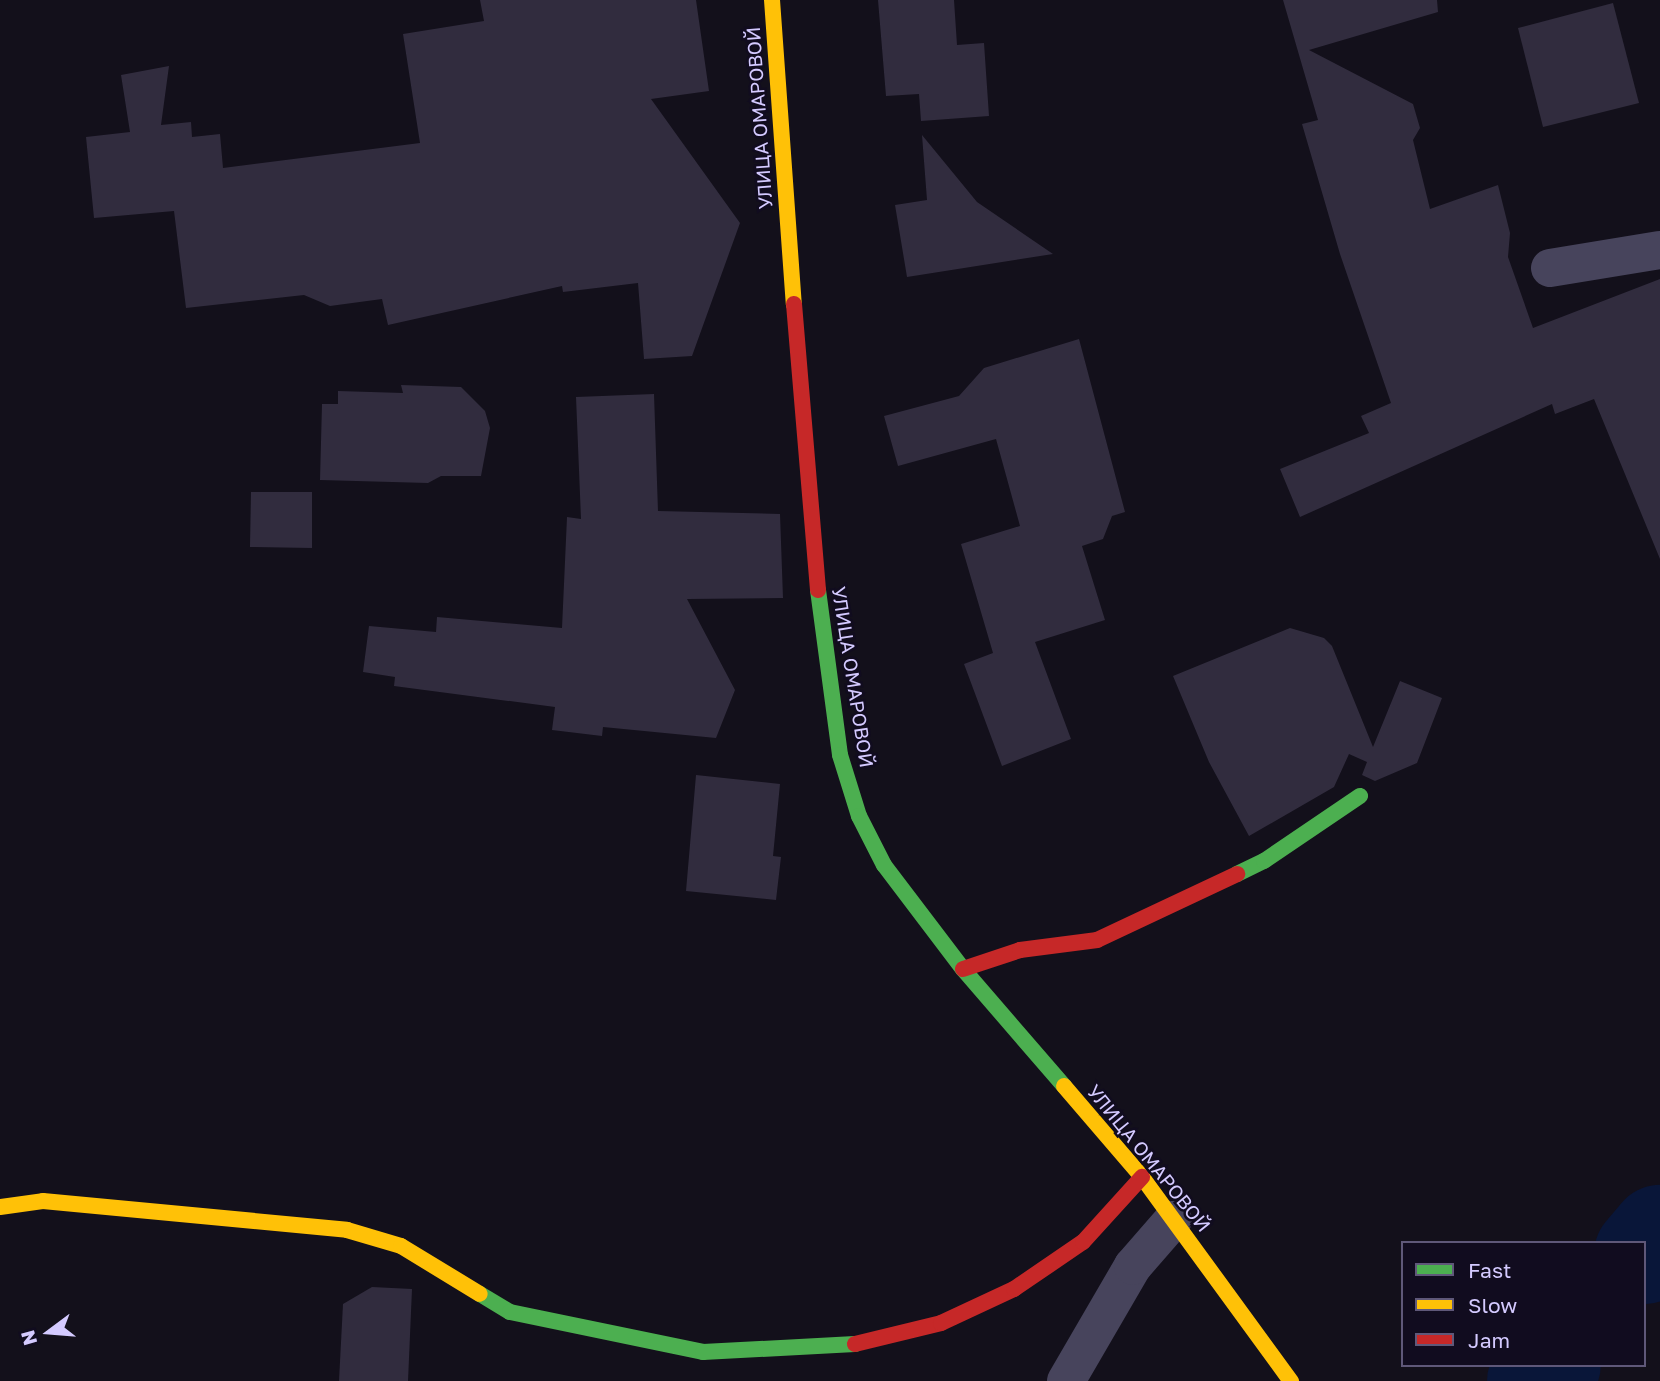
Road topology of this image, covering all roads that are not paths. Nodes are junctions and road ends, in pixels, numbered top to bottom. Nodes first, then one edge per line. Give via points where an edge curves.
1 (772, 0) edge
2 (1660, 250) edge
3 (1550, 268) dead end
4 (1360, 796) dead end
5 (963, 969) junction
6 (1142, 1177) junction
7 (0, 1208) edge
8 (1173, 1220) junction
9 (1066, 1381) edge
10 (1291, 1381) edge

1 - 5 street, УЛИЦА ОМАРОВОЙ via 810,530 840,755 859,816 884,865
2 - 3 street
4 - 5 street via 1264,861 1097,940 1020,950
5 - 6 street, УЛИЦА ОМАРОВОЙ
6 - 7 street via 1083,1242 1014,1289 941,1323 864,1343 703,1352 510,1312 401,1246 347,1230 43,1201
6 - 8 street, УЛИЦА ОМАРОВОЙ
8 - 9 street via 1133,1266
8 - 10 street, УЛИЦА ОМАРОВОЙ

